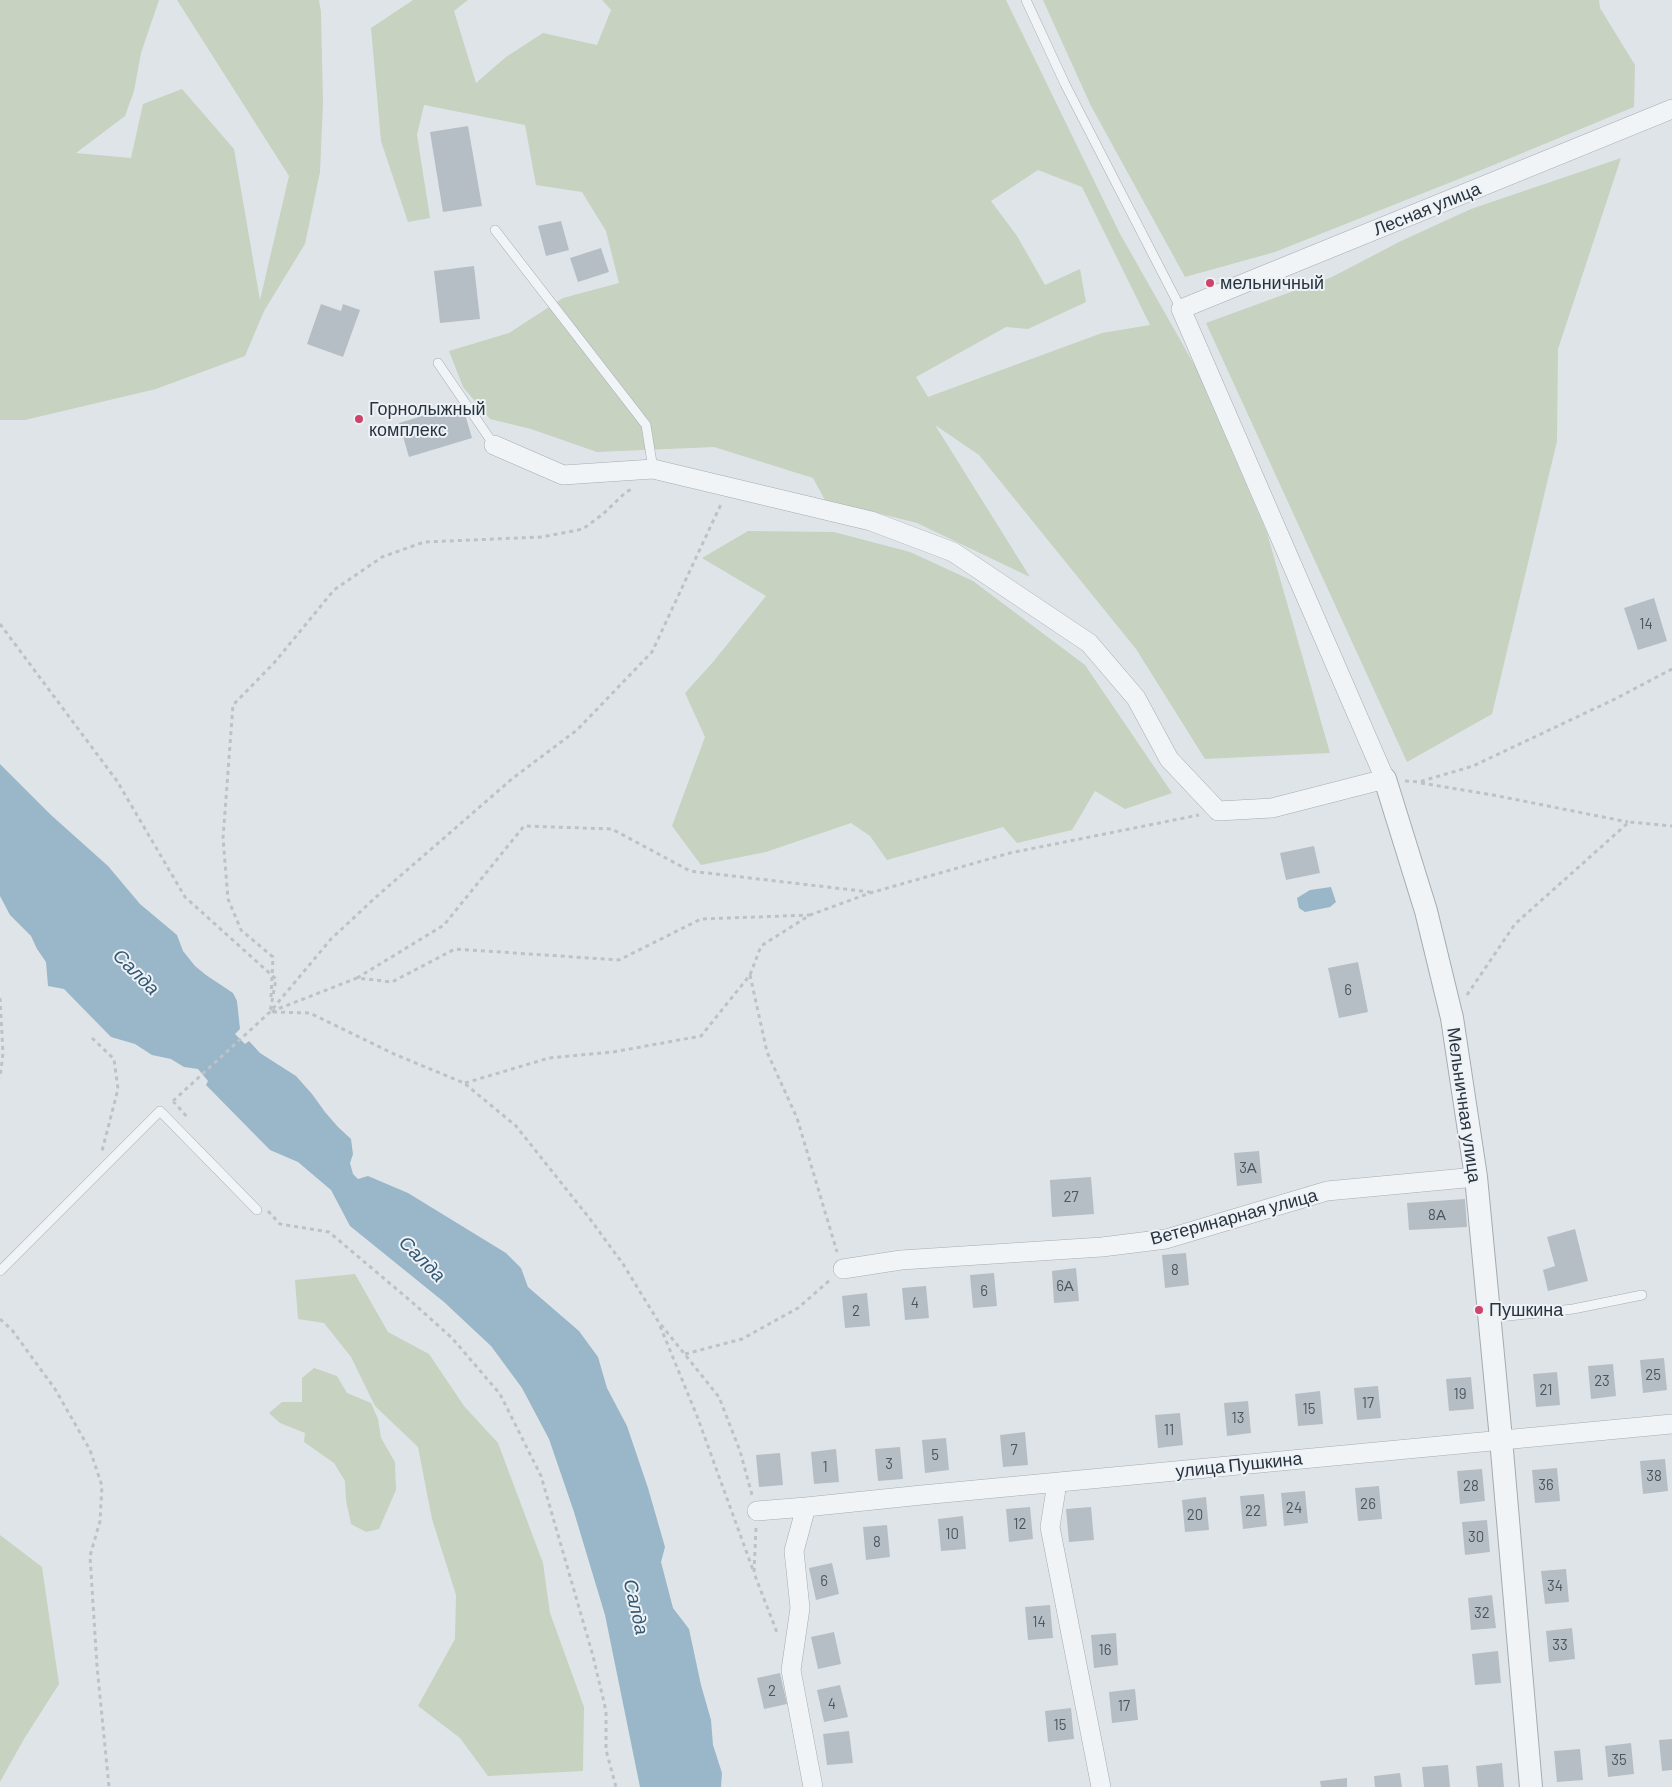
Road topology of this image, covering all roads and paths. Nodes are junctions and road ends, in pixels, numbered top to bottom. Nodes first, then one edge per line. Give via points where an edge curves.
1 (1026, 0) edge
2 (1672, 109) edge
3 (496, 230) dead end
4 (1181, 309) junction
5 (438, 363) dead end
6 (494, 445) joint
7 (653, 469) junction
8 (729, 487) junction
9 (634, 488) dead end
10 (0, 624) edge
11 (1672, 669) edge
12 (1385, 779) junction
13 (1419, 782) junction
14 (1218, 811) junction
15 (1629, 822) junction
16 (1672, 826) edge
17 (870, 892) junction
18 (810, 915) junction
19 (750, 975) junction
20 (357, 978) junction
21 (0, 998) edge
22 (270, 1012) junction
23 (1452, 1018) junction
24 (92, 1038) dead end
25 (0, 1078) edge
26 (464, 1083) junction
27 (191, 1123) dead end
28 (95, 1176) junction
29 (1476, 1177) junction
30 (257, 1210) dead end
31 (267, 1210) dead end
32 (843, 1269) junction
33 (0, 1271) edge
34 (1642, 1295) dead end
35 (1489, 1318) junction
36 (0, 1319) edge
37 (658, 1321) junction
38 (685, 1354) junction
39 (1672, 1424) edge
40 (1501, 1439) junction
41 (1057, 1483) junction
42 (806, 1507) junction
43 (756, 1511) junction
44 (754, 1573) junction
45 (791, 1670) junction
46 (109, 1787) edge
47 (616, 1787) edge
48 (814, 1787) edge
49 (1101, 1787) edge
50 (1532, 1787) edge

1 - 4 lane via 1065,84
2 - 4 street, Лесная улица
3 - 7 lane via 646,425
4 - 12 street
5 - 6 lane
6 - 7 street via 563,475
7 - 8 street
8 - 14 street via 871,521 953,552 1013,591 1090,643 1136,698 1169,759
8 - 22 path via 652,652 578,730 514,778 331,939
9 - 22 path via 583,529 542,536 424,542 382,557 334,590 274,663 234,705 223,838 228,899 241,930 273,957
10 - 22 path via 117,781 185,897 276,979
11 - 13 path via 1473,766
12 - 13 path
12 - 14 street via 1272,808
12 - 23 street, Мельничная улица via 1426,911
13 - 15 path
14 - 17 path via 1010,852
15 - 16 path
15 - 23 path via 1514,924
17 - 18 path
17 - 20 path via 690,871 612,828 524,826 444,925
18 - 19 path via 762,946
18 - 20 path via 701,919 619,960 455,949 392,982
19 - 26 path via 701,1036 613,1052 549,1058
19 - 32 path via 767,1052 797,1118
20 - 22 path
21 - 25 path via 3,1053
22 - 26 path via 310,1013 394,1054
22 - 27 path via 172,1101
23 - 29 street, Мельничная улица
24 - 28 path via 114,1059 118,1089
26 - 37 path via 516,1126 623,1264
28 - 30 lane via 160,1111
28 - 33 lane
29 - 32 street, Ветеринарная улица via 1327,1191 1166,1239 1102,1247 900,1260
29 - 35 street, Мельничная улица
31 - 47 path via 280,1224 329,1232 452,1338 500,1394 541,1476 594,1656 606,1711 606,1750
32 - 38 path via 798,1308 742,1339
34 - 35 lane via 1573,1309
35 - 40 street, Мельничная улица
36 - 46 path via 12,1330 55,1389 90,1450 102,1486 100,1522 90,1556
37 - 38 path
37 - 44 path via 697,1416
38 - 43 path via 719,1397 740,1451
39 - 40 street, улица Пушкина
40 - 41 street, улица Пушкина
40 - 50 street, Мельничная улица
41 - 42 street, улица Пушкина
41 - 49 street via 1050,1527
42 - 43 street, улица Пушкина
42 - 45 street via 794,1551 800,1608
43 - 44 path
44 - 45 path
45 - 48 street

